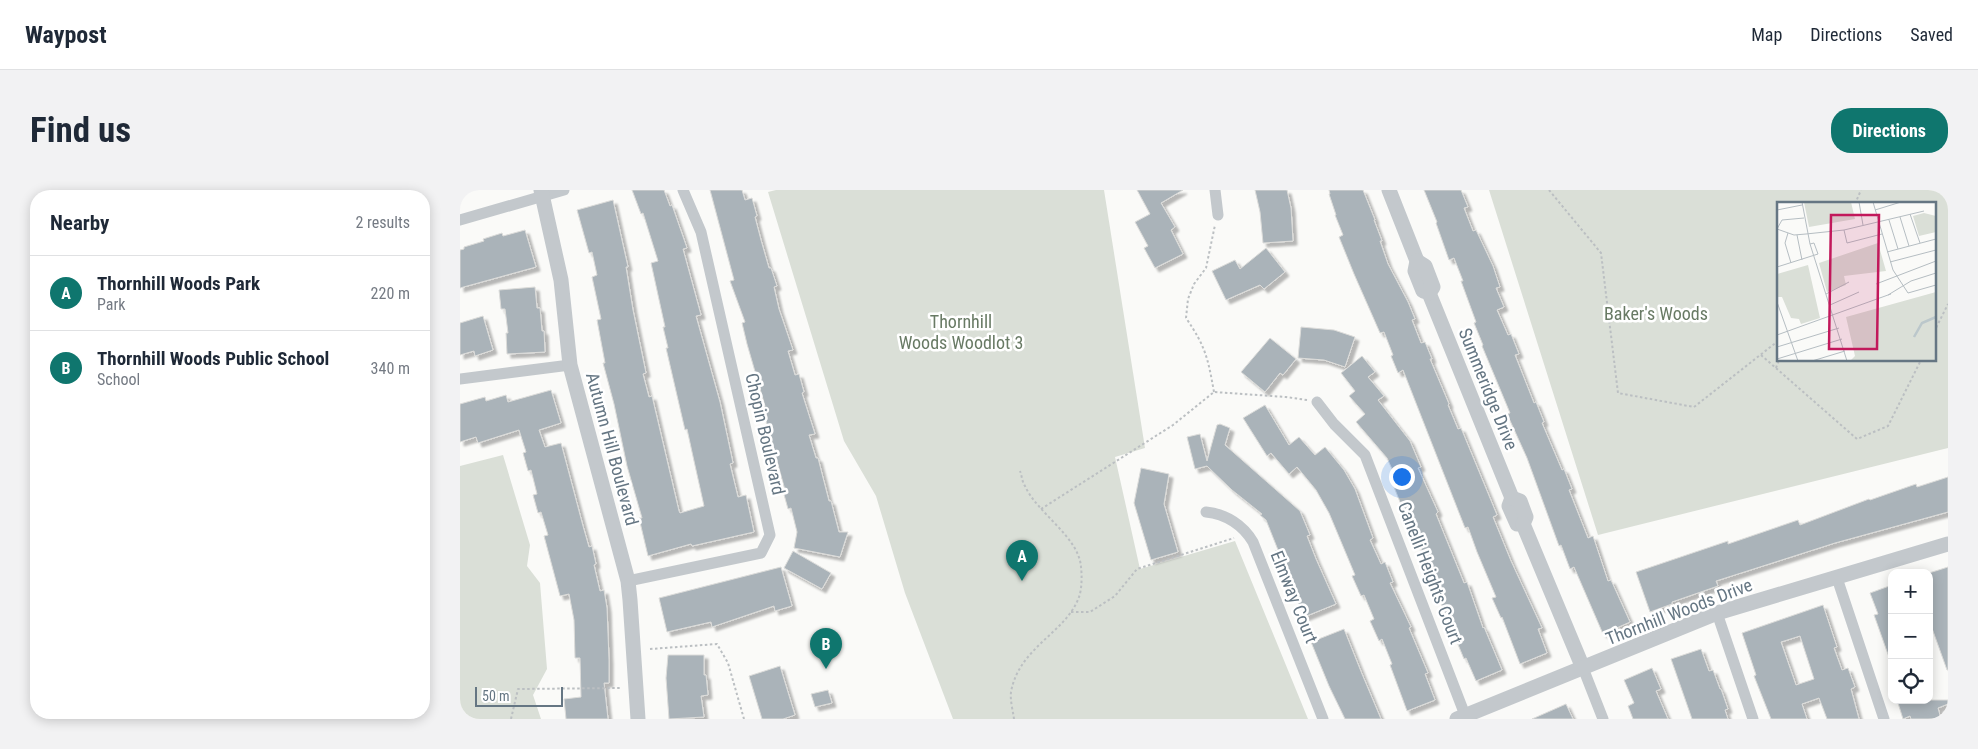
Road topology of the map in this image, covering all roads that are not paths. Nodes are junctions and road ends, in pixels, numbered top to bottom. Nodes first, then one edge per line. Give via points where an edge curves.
1 (564, 190) edge
2 (683, 190) edge
3 (1216, 190) edge
4 (1389, 190) edge
5 (542, 193) edge
6 (1218, 215) road end
7 (460, 220) edge
8 (570, 364) junction
9 (460, 379) edge
10 (1317, 402) road end
11 (1206, 512) dead end
12 (1948, 544) edge
13 (1837, 578) junction
14 (628, 582) junction
15 (1717, 614) junction
16 (1583, 668) junction
17 (1461, 717) edge
18 (638, 719) edge
19 (1323, 719) edge
20 (1602, 719) edge
21 (1753, 719) edge
22 (1884, 719) edge

1 - 5 street
2 - 14 street, Chopin Boulevard via 701,232 770,536 761,554
3 - 6 street
4 - 16 street, Summeridge Drive via 1416,261 1415,271 1423,291 1429,293 1512,498 1513,515 1517,524 1522,524
5 - 7 street
5 - 8 street, Autumn Hill Boulevard via 561,280
8 - 9 street
8 - 14 street, Autumn Hill Boulevard
10 - 17 street, Canelli Heights Court via 1365,455
11 - 19 street, Elmway Court via 1234,521 1253,542
12 - 13 street, Thornhill Woods Drive
13 - 15 street, Thornhill Woods Drive
13 - 22 street
14 - 18 street, Autumn Hill Boulevard
15 - 16 street, Thornhill Woods Drive
15 - 21 street
16 - 17 street, Thornhill Woods Drive
16 - 20 street, Summeridge Drive

